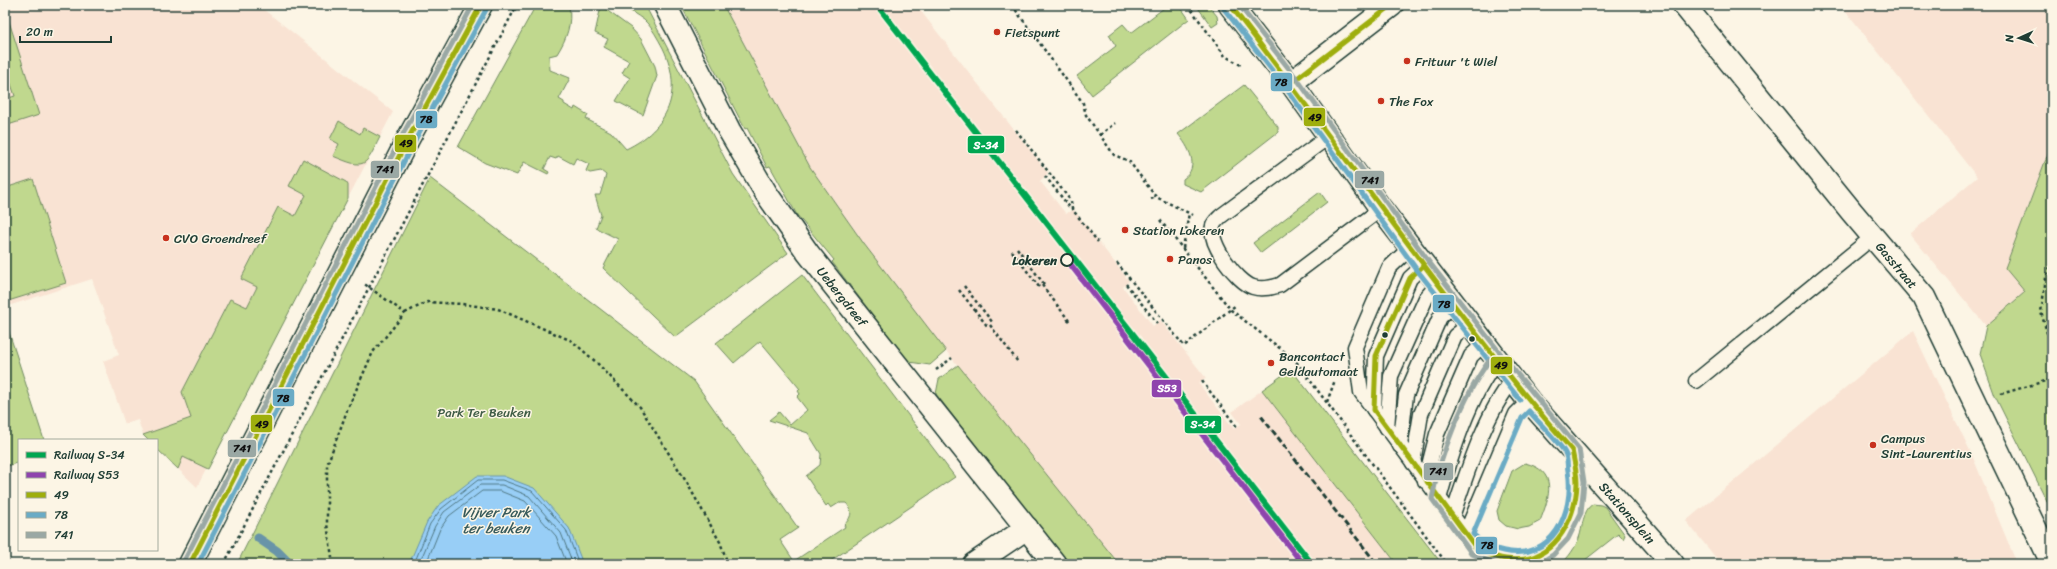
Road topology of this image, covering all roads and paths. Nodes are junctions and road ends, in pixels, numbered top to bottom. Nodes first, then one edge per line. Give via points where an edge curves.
1 (481, 5) edge
2 (517, 5) edge
3 (665, 5) edge
4 (1012, 5) edge
5 (1188, 5) edge
6 (1230, 5) edge
7 (1392, 5) edge
8 (1684, 5) edge
9 (1225, 56) dead end
10 (1291, 83) junction
11 (1115, 123) dead end
12 (1016, 130) dead end
13 (1100, 135) junction
14 (1328, 137) junction
15 (1045, 176) dead end
16 (1156, 197) junction
17 (1151, 199) dead end
18 (1381, 209) junction
19 (1072, 210) junction
20 (1189, 213) junction
21 (1160, 220) dead end
22 (1213, 225) junction
23 (1874, 236) junction
24 (1098, 242) dead end
25 (1017, 248) dead end
26 (1410, 248) junction
27 (1183, 249) junction
28 (1012, 252) dead end
29 (2052, 261) edge
30 (1117, 263) dead end
31 (1423, 266) junction
32 (340, 270) junction
33 (1126, 284) dead end
34 (1438, 284) junction
35 (1042, 285) junction
36 (964, 286) dead end
37 (369, 287) junction
38 (1252, 287) junction
39 (959, 290) dead end
40 (1454, 304) junction
41 (1231, 310) junction
42 (405, 313) junction
43 (1070, 322) dead end
44 (1157, 323) dead end
45 (1470, 324) junction
46 (990, 325) junction
47 (1485, 343) junction
48 (2052, 350) edge
49 (1498, 360) junction
50 (1018, 362) dead end
51 (2052, 379) edge
52 (1513, 380) junction
53 (1202, 381) dead end
54 (1696, 381) dead end
55 (1529, 401) junction
56 (1974, 403) junction
57 (1374, 410) junction
58 (1237, 427) dead end
59 (1387, 428) junction
60 (1400, 446) junction
61 (1572, 450) junction
62 (1413, 463) junction
63 (1426, 481) junction
64 (1439, 499) junction
65 (1452, 517) junction
66 (1027, 528) junction
67 (1465, 535) junction
68 (2052, 563) edge
69 (190, 564) edge
70 (224, 564) edge
71 (333, 564) edge
72 (728, 564) edge
73 (974, 564) edge
74 (1055, 564) edge
75 (1447, 564) edge
76 (1673, 564) edge

1 - 32 street
2 - 37 path
3 - 66 street, Uebergdreef via 729,130 770,199 808,253
4 - 13 path via 1083,103 1086,115
5 - 9 path
6 - 10 street, Stationsplein
7 - 10 street
8 - 23 street, Gasstraat
10 - 14 street, Stationsplein
11 - 13 path
12 - 19 path via 1071,201
13 - 16 path via 1114,155 1129,162
14 - 18 street, Stationsplein
14 - 22 lane via 1264,183
15 - 19 path
16 - 17 path
16 - 20 path
18 - 26 street, Stationsplein
18 - 38 lane via 1280,285 1263,289
19 - 24 path
20 - 22 path
20 - 27 path
21 - 27 path
22 - 38 lane via 1212,237 1215,246 1242,281
23 - 54 lane
23 - 56 street, Gasstraat via 1924,297
25 - 35 path
26 - 31 street, Stationsplein
26 - 57 lane via 1389,268 1355,347 1360,392
27 - 41 path
28 - 35 path
29 - 48 path via 2046,278 2041,312
30 - 41 path via 1184,346
31 - 34 street, Stationsplein
31 - 57 lane via 1410,278 1376,356
32 - 37 path
32 - 69 street
33 - 44 path
34 - 40 street, Stationsplein
34 - 59 lane via 1426,298 1391,376
35 - 43 path
36 - 46 path
37 - 42 path
37 - 70 path
38 - 41 path
39 - 46 path
40 - 45 street, Stationsplein
40 - 60 lane via 1440,317 1406,395
41 - 75 path via 1296,360
42 - 71 path via 373,352 348,408 327,465 327,524
42 - 72 path via 426,302 498,309 572,341 640,407 687,483 720,542
45 - 47 street, Stationsplein
45 - 62 lane via 1455,336 1422,414
46 - 50 path
47 - 49 street, Stationsplein
47 - 63 lane via 1471,356 1437,434
49 - 52 street, Stationsplein
49 - 64 lane via 1486,375 1451,453
51 - 56 path
52 - 55 street, Stationsplein
52 - 65 lane via 1501,395 1467,473
53 - 58 path
55 - 61 street, Stationsplein
55 - 67 lane via 1516,414
56 - 68 street, Gasstraat
57 - 59 lane
59 - 60 lane
60 - 62 lane
61 - 67 lane via 1577,482 1574,511 1563,534 1549,550 1532,558 1511,560 1492,556 1477,549
61 - 76 street, Stationsplein
62 - 63 lane
63 - 64 lane
64 - 65 lane
65 - 67 lane
66 - 73 street
66 - 74 street, Uebergdreef

